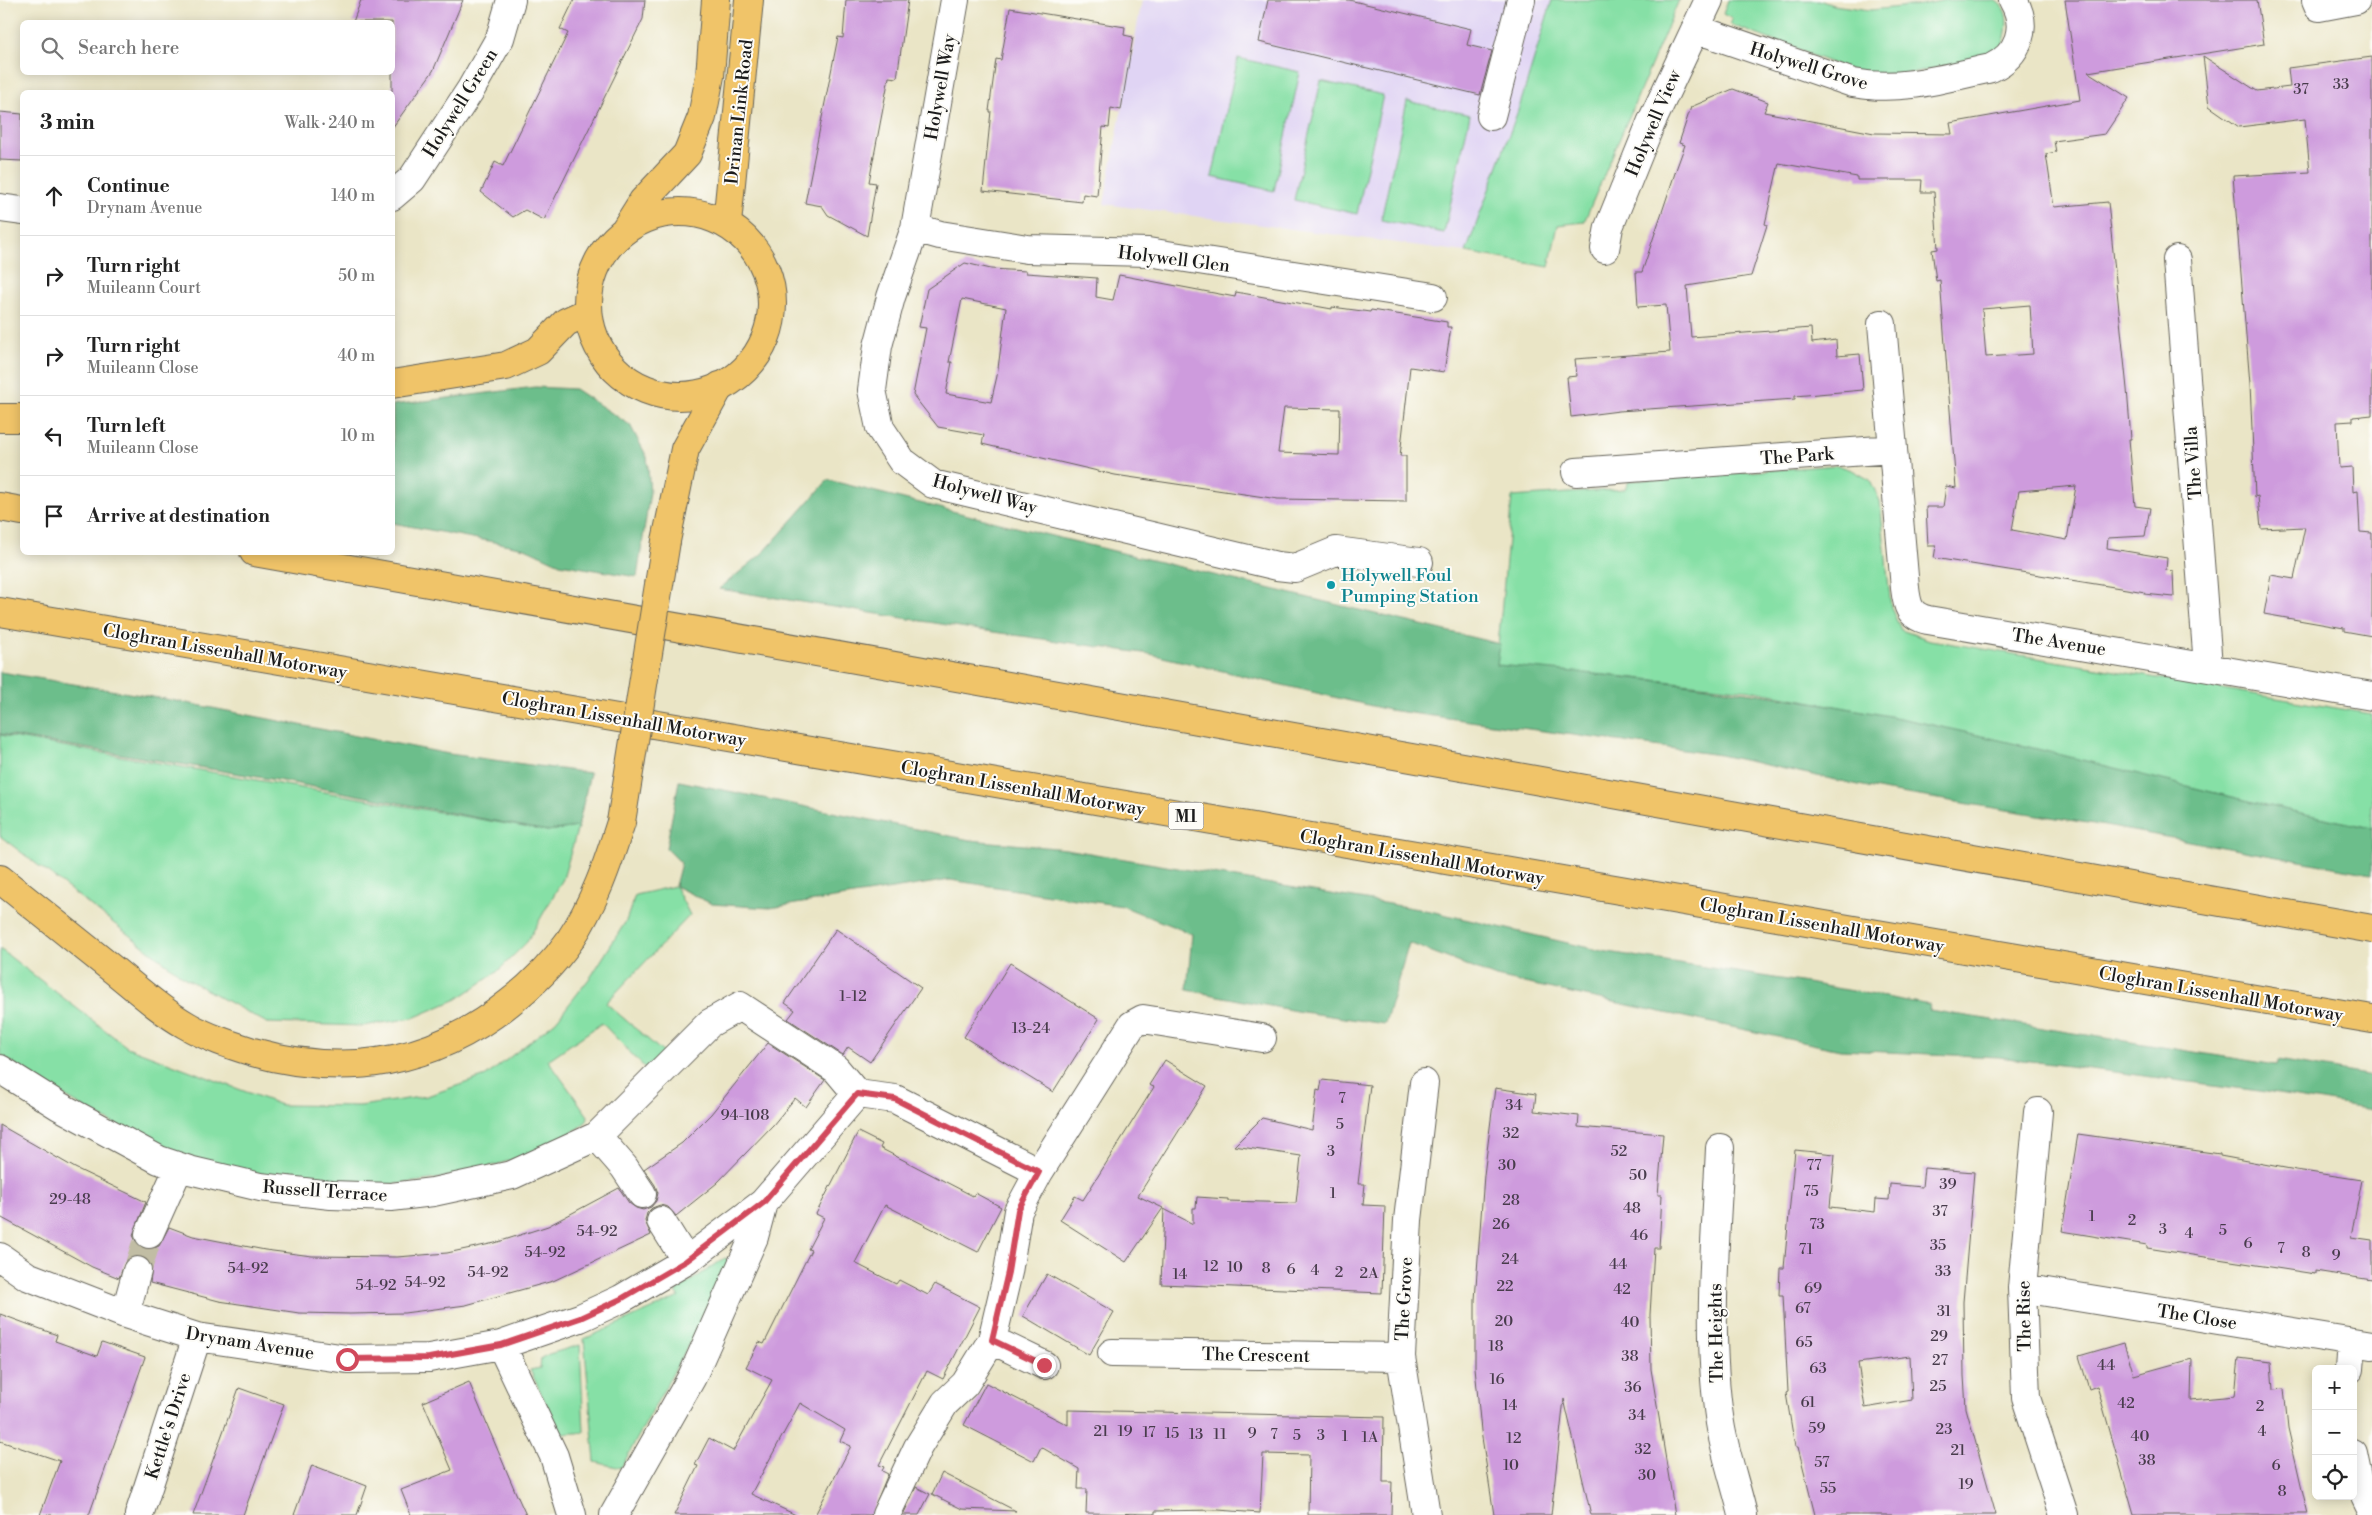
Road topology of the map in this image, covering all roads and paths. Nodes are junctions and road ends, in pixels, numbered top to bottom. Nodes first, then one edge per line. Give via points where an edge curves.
1 (512, 0) edge
2 (716, 0) edge
3 (749, 0) edge
4 (955, 0) edge
5 (1521, 0) edge
6 (1709, 0) edge
7 (2013, 0) edge
8 (2316, 0) edge
9 (2356, 0) edge
10 (1696, 29) junction
11 (1491, 116) dead end
12 (395, 193) edge
13 (0, 208) edge
14 (20, 211) edge
15 (727, 224) junction
16 (915, 228) junction
17 (625, 229) junction
18 (1605, 249) dead end
19 (2178, 260) dead end
20 (1433, 298) dead end
21 (588, 312) junction
22 (1882, 324) dead end
23 (395, 384) edge
24 (720, 386) junction
25 (0, 418) edge
26 (20, 418) edge
27 (1892, 449) junction
28 (1576, 472) dead end
29 (0, 507) edge
30 (20, 511) edge
31 (271, 555) edge
32 (1419, 562) dead end
33 (0, 612) edge
34 (2208, 666) junction
35 (2372, 696) edge
36 (0, 879) edge
37 (2372, 930) edge
38 (2372, 1019) edge
39 (1262, 1038) dead end
40 (0, 1069) edge
41 (1424, 1083) dead end
42 (849, 1103) junction
43 (2038, 1112) dead end
44 (597, 1136) junction
45 (1720, 1148) dead end
46 (179, 1167) junction
47 (1039, 1172) junction
48 (642, 1194) dead end
49 (763, 1203) junction
50 (661, 1221) dead end
51 (149, 1234) tunnel mouth
52 (0, 1257) edge
53 (686, 1261) junction
54 (137, 1271) tunnel mouth
55 (2022, 1288) junction
56 (125, 1314) junction
57 (197, 1337) junction
58 (992, 1340) junction
59 (2362, 1344) edge
60 (501, 1345) junction
61 (1112, 1353) dead end
62 (1401, 1357) junction
63 (1044, 1365) dead end
64 (2352, 1365) edge
65 (2353, 1455) edge
66 (2372, 1510) edge
67 (141, 1515) edge
68 (572, 1515) edge
69 (614, 1515) edge
70 (886, 1515) edge
71 (1426, 1515) edge
72 (1743, 1515) edge
73 (2064, 1515) edge

1 - 12 street, Holywell Green via 500,38 471,89 412,179
2 - 17 main road, Drinan Link Road via 710,76 702,117 687,154 643,201
3 - 15 main road, Drinan Link Road
4 - 16 street, Holywell Way
5 - 11 street
6 - 10 street, Holywell View
7 - 10 street, Holywell Grove via 2021,28 2019,41 2003,63 1903,86 1871,86 1853,82
8 - 9 street via 2319,7
10 - 18 street, Holywell View via 1651,123 1610,227
13 - 14 street
15 - 17 main road via 702,214 675,211 649,216
15 - 24 main road via 749,242 764,266 771,293 770,321 761,348 743,370
16 - 20 street, Holywell Glen via 1028,249 1148,252
16 - 32 street, Holywell Way via 880,338 872,390 880,428 902,461 933,484 1295,568 1336,551
17 - 21 main road via 611,242 592,275
19 - 34 street, The Villa
21 - 23 main road via 566,322 538,351 506,366
21 - 24 main road via 593,334 603,354 617,371 635,384 678,396 700,394
22 - 27 street
24 - 36 main road, bridge via 685,450 666,540 620,822 604,873 569,941 537,979 487,1020 459,1037 398,1059 377,1063 335,1065 278,1059 234,1046 186,1025
25 - 26 main road
27 - 28 street, The Park
27 - 34 street, The Avenue via 1905,588 1909,609 1914,615 1928,620
29 - 30 main road
31 - 37 main road
33 - 38 main road, Cloghran Lissenhall Motorway / M1
34 - 35 street, The Avenue
39 - 47 street via 1142,1019 1132,1025
40 - 46 street, Russell Terrace via 59,1106 159,1160
41 - 62 street, The Grove via 1408,1220
42 - 44 street, Russell Terrace via 836,1069 740,1006 710,1023
42 - 47 street via 895,1099
42 - 49 street, Drynam Avenue
43 - 55 street, The Rise
44 - 46 street, Russell Terrace via 512,1175 433,1192 391,1197 331,1195 260,1187
44 - 48 street
45 - 72 street, The Heights via 1714,1291 1715,1355 1720,1423
46 - 51 street
47 - 58 street via 1018,1210
49 - 53 street, Drynam Avenue
49 - 69 street via 754,1237 692,1377
50 - 53 street
52 - 56 street, Drynam Avenue via 27,1276
53 - 60 street, Drynam Avenue via 621,1299 580,1318
54 - 56 street
55 - 59 street, The Close
55 - 73 street, The Rise via 2026,1398
56 - 57 street, Drynam Avenue
57 - 60 street, Drynam Avenue via 347,1359 429,1358
57 - 67 street, Kettle's Drive
58 - 63 street
58 - 70 street via 965,1384 945,1403 918,1448
59 - 64 street
60 - 68 street via 554,1456
61 - 62 street, The Crescent
62 - 71 street, The Grove
65 - 66 street via 2359,1482

